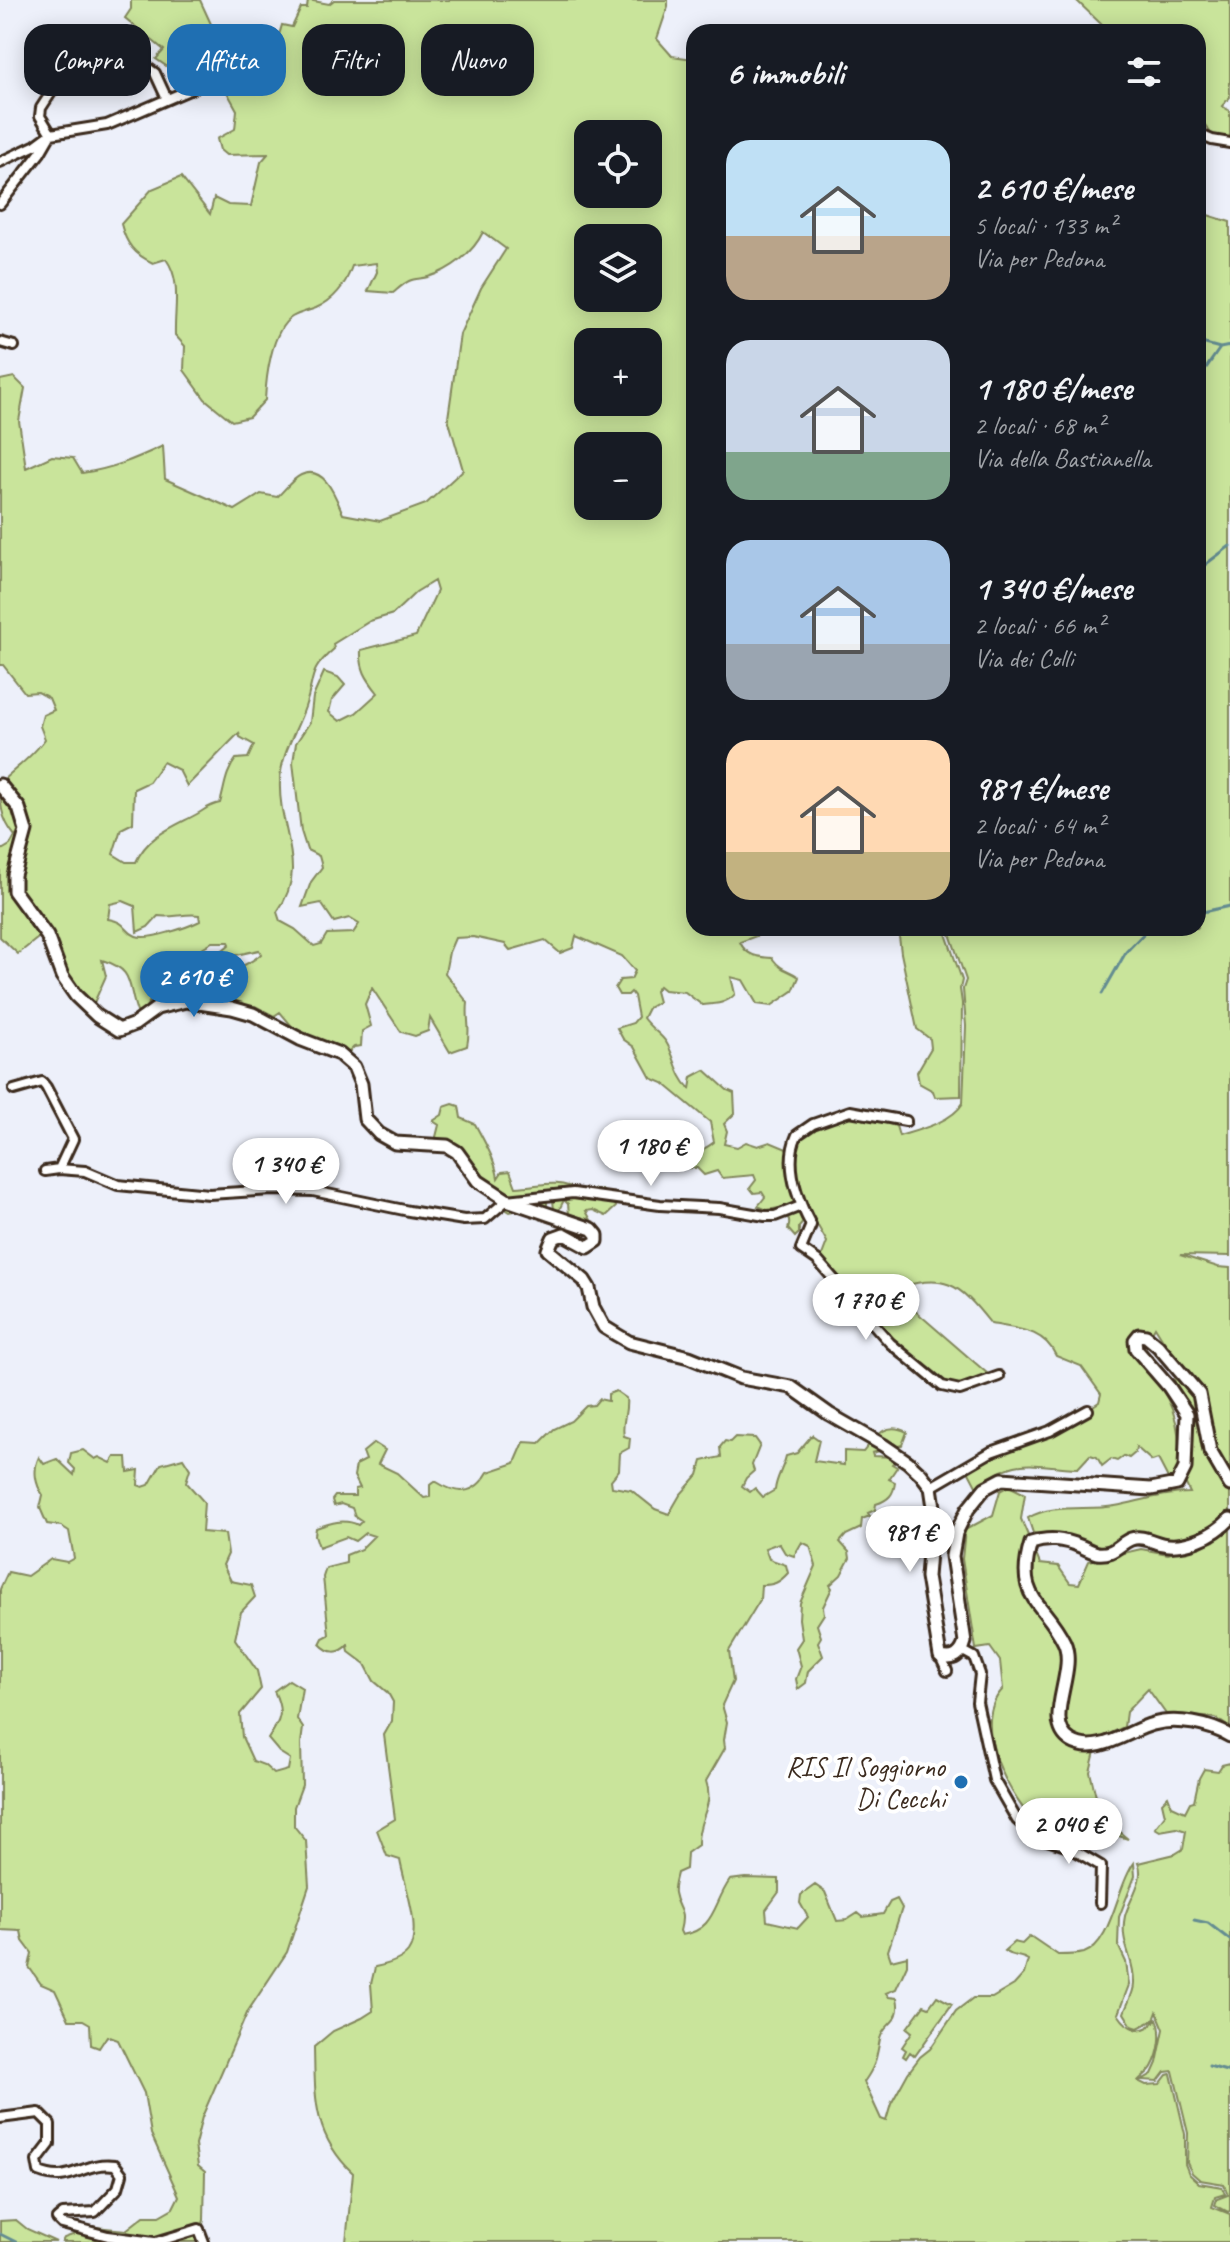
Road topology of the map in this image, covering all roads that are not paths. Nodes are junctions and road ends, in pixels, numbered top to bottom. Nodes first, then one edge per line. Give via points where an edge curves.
1 (174, 96) edge
2 (167, 99) junction
3 (51, 134) junction
4 (1206, 137) edge
5 (1230, 143) edge
6 (0, 162) edge
7 (0, 204) edge
8 (0, 342) edge
9 (14, 346) dead end
10 (0, 785) edge
11 (14, 1090) dead end
12 (906, 1121) dead end
13 (59, 1169) junction
14 (45, 1171) dead end
15 (507, 1200) junction
16 (801, 1206) junction
17 (999, 1376) dead end
18 (1088, 1410) dead end
19 (1230, 1485) edge
20 (931, 1487) junction
21 (1230, 1519) edge
22 (963, 1651) junction
23 (940, 1656) junction
24 (947, 1671) dead end
25 (1230, 1736) edge
26 (1100, 1903) dead end
27 (0, 2118) edge
28 (155, 2242) edge
29 (204, 2242) edge

1 - 2 street
2 - 3 street via 107,125
2 - 3 street via 155,73 95,36 82,45 41,108
3 - 6 street
3 - 7 street
4 - 5 street
8 - 9 street
10 - 15 street via 19,808 26,831 14,891 47,936 62,976 97,1016 119,1030 171,1003 204,1002 253,1014 339,1054 354,1067 365,1119 379,1134 395,1143 447,1146 478,1181
11 - 13 street via 42,1082 46,1087 73,1139
12 - 16 street via 850,1111 804,1129 794,1141 793,1154
13 - 14 street
13 - 15 street via 85,1171 118,1185 209,1194 313,1191 464,1220 485,1219
15 - 16 street via 573,1193 765,1216
15 - 20 street via 581,1224 597,1235 588,1247 564,1234 553,1238 548,1250 584,1280 604,1327 629,1342 689,1357 741,1378 791,1387 908,1462
16 - 17 street via 811,1225 801,1249 930,1378 960,1390
18 - 20 street via 1050,1431 991,1452
19 - 22 street via 1210,1451 1199,1394 1158,1346 1139,1335 1136,1349 1187,1414 1185,1468 1177,1484 1151,1489 1002,1479 985,1488 956,1533 952,1556
20 - 23 street via 935,1519 927,1577
21 - 25 street via 1213,1534 1184,1545 1131,1539 1115,1551 1096,1553 1047,1538 1031,1543 1025,1563 1029,1592 1065,1644 1068,1667 1057,1716 1072,1741 1104,1744 1156,1722 1179,1721
22 - 23 street
22 - 26 street via 974,1657 980,1674 977,1702 994,1780 1017,1820 1035,1836 1069,1847 1101,1866
23 - 24 street
27 - 28 street via 39,2113 50,2124 50,2144 37,2161 39,2172 65,2177 102,2164 115,2165 122,2174 118,2188 95,2212 63,2214 57,2219 62,2224
28 - 29 street via 199,2229

